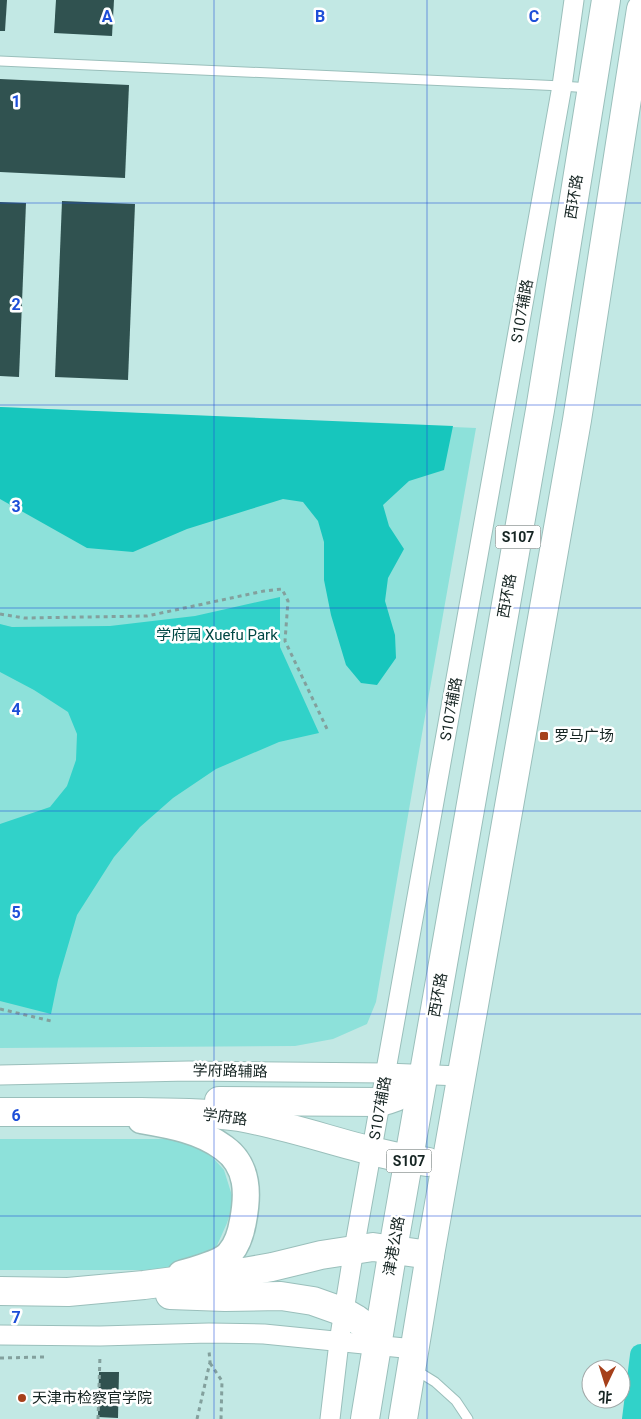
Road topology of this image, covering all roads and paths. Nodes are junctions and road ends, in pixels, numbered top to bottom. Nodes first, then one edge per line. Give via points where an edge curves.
1 (574, 0) edge
2 (606, 0) edge
3 (641, 9) edge
4 (0, 61) edge
5 (562, 86) junction
6 (592, 88) junction
7 (0, 614) edge
8 (328, 731) dead end
9 (0, 1009) edge
10 (51, 1021) dead end
11 (386, 1073) junction
12 (424, 1074) junction
13 (0, 1075) edge
14 (460, 1076) junction
15 (380, 1102) junction
16 (0, 1112) edge
17 (98, 1112) junction
18 (372, 1151) junction
19 (409, 1160) junction
20 (445, 1164) junction
21 (354, 1249) junction
22 (393, 1249) junction
23 (430, 1255) junction
24 (144, 1285) junction
25 (0, 1291) edge
26 (68, 1292) junction
27 (344, 1312) junction
28 (209, 1333) junction
29 (0, 1335) edge
30 (100, 1336) junction
31 (339, 1342) junction
32 (376, 1346) junction
33 (412, 1358) junction
34 (210, 1362) junction
35 (98, 1419) edge
36 (197, 1419) edge
37 (221, 1419) edge
38 (330, 1419) edge
39 (364, 1419) edge
40 (403, 1419) edge
41 (468, 1419) edge

1 - 5 street, S107辅路
2 - 6 main road, 西环路 / S107
3 - 14 main road, S107 via 577,420
4 - 5 lane
5 - 6 lane
5 - 11 street, S107辅路
6 - 12 main road, 西环路 / S107 via 540,410
7 - 8 path via 24,618 147,616 282,589 288,601 285,641
9 - 10 path
11 - 12 street, 学府路辅路
11 - 13 street, 学府路辅路 via 189,1070
11 - 15 street, S107辅路
12 - 14 street, 学府路辅路
12 - 15 main road via 403,1095
12 - 19 main road, 津港公路 / S107
14 - 20 main road, S107
15 - 17 main road via 144,1102
15 - 18 street, S107辅路
16 - 17 main road, 学府路
17 - 18 main road, 学府路 via 201,1113 238,1117
17 - 24 main road via 190,1130 224,1148 236,1159 247,1190 238,1242 229,1255 204,1267
18 - 19 main road, 学府路
18 - 21 street, S107辅路
19 - 20 main road, 学府路
19 - 22 main road, 津港公路 / S107
20 - 23 main road, S107
21 - 22 main road
21 - 24 main road via 253,1270
21 - 27 street, S107辅路
22 - 23 main road
22 - 32 main road, 津港公路 / S107
23 - 33 main road, S107
24 - 26 main road
25 - 26 main road
26 - 27 main road via 281,1296 313,1301
27 - 31 street, S107辅路
27 - 32 main road via 367,1327
28 - 30 street
28 - 31 street via 264,1334
28 - 34 path
29 - 30 street
30 - 35 path
31 - 32 street
31 - 38 street, S107辅路
32 - 33 street
32 - 39 main road, 津港公路 / S107
33 - 40 main road, S107
33 - 41 lane via 456,1401
34 - 36 path
34 - 37 path via 222,1381

